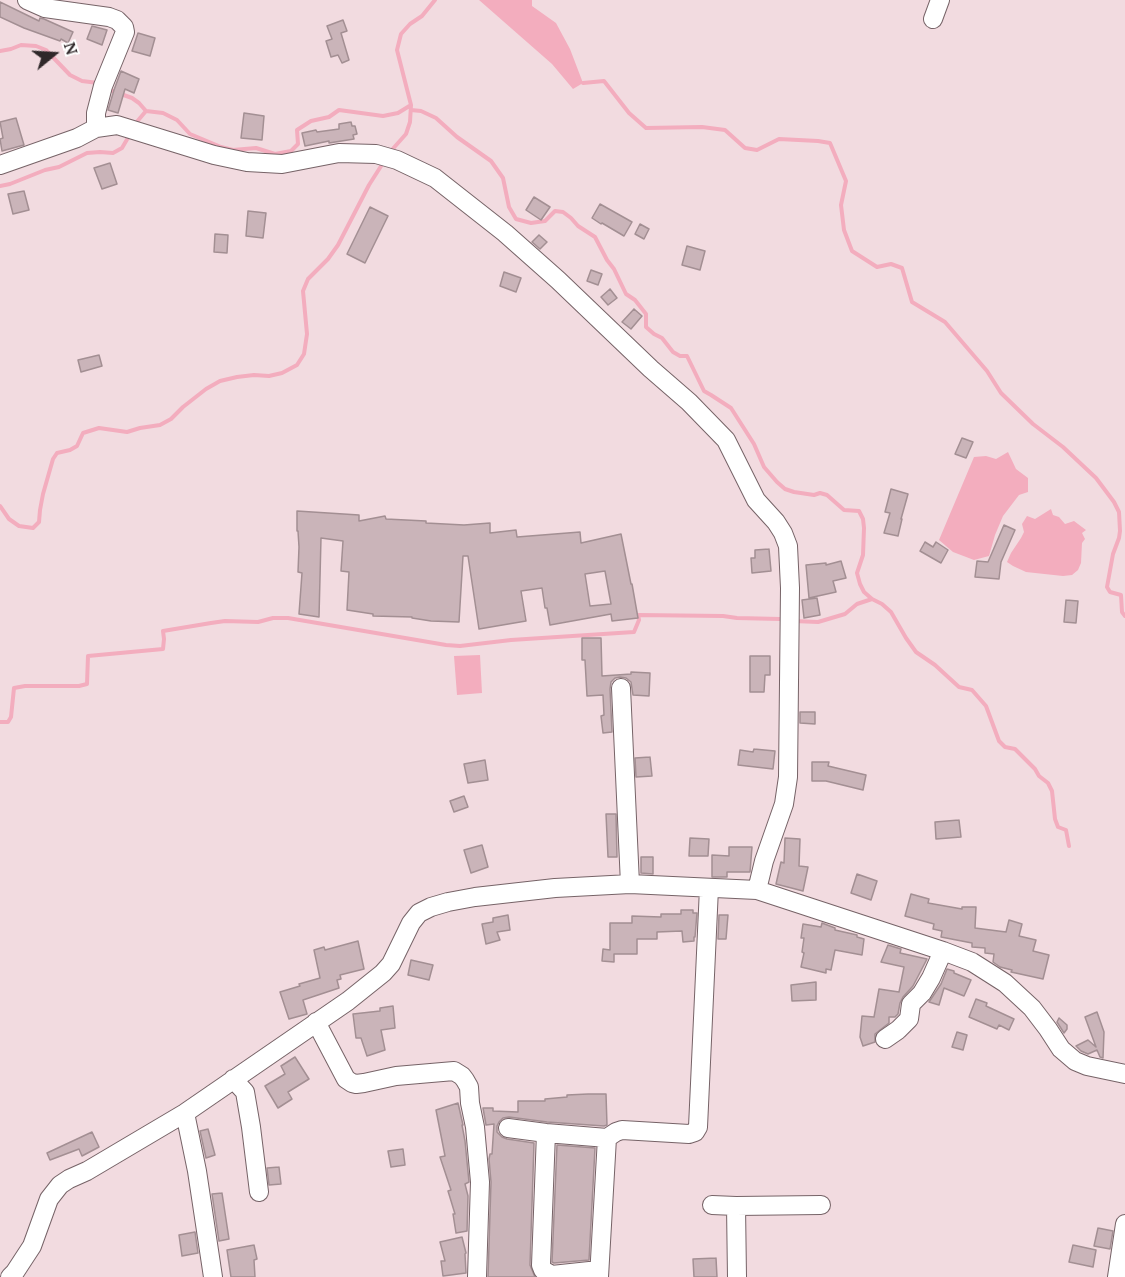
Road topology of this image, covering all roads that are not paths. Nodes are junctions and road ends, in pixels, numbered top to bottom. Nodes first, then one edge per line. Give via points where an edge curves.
1 (27, 0) edge
2 (940, 0) edge
3 (933, 19) dead end
4 (96, 128) junction
5 (0, 165) edge
6 (621, 688) dead end
7 (630, 884) junction
8 (710, 888) junction
9 (757, 890) junction
10 (943, 951) junction
11 (316, 1022) junction
12 (885, 1039) dead end
13 (1125, 1074) edge
14 (233, 1079) junction
15 (185, 1113) junction
16 (508, 1128) dead end
17 (546, 1133) junction
18 (607, 1138) junction
19 (259, 1192) dead end
20 (712, 1205) dead end
21 (821, 1205) dead end
22 (736, 1206) junction
23 (1125, 1224) edge
24 (1124, 1245) edge
25 (599, 1274) edge
26 (10, 1277) edge
27 (213, 1277) edge
28 (477, 1277) edge
29 (737, 1277) edge
30 (1117, 1277) edge

1 - 4 street via 45,8 117,20 124,27 98,104
2 - 3 street
4 - 5 street
4 - 9 street via 117,125 248,162 282,164 339,153 376,154 435,178 558,280 726,440 756,500 776,522 788,546 788,777 784,804
6 - 7 street
7 - 8 street
7 - 11 street via 475,897 431,907 411,923 383,973
8 - 9 street
8 - 18 street via 698,1127 689,1134 622,1130
9 - 10 street
10 - 12 street via 922,993 911,1004 909,1020
10 - 13 street via 972,962 1005,983 1032,1008 1061,1049 1075,1061
11 - 14 street
11 - 28 street via 352,1083 453,1071 465,1080 475,1127 480,1182
14 - 15 street
14 - 19 street via 245,1092
15 - 26 street via 60,1185 49,1199 32,1246
15 - 27 street
16 - 17 street
17 - 18 street
17 - 25 street via 541,1265 552,1275
18 - 25 street
20 - 22 street
21 - 22 street
22 - 29 street
23 - 24 street
24 - 30 street

